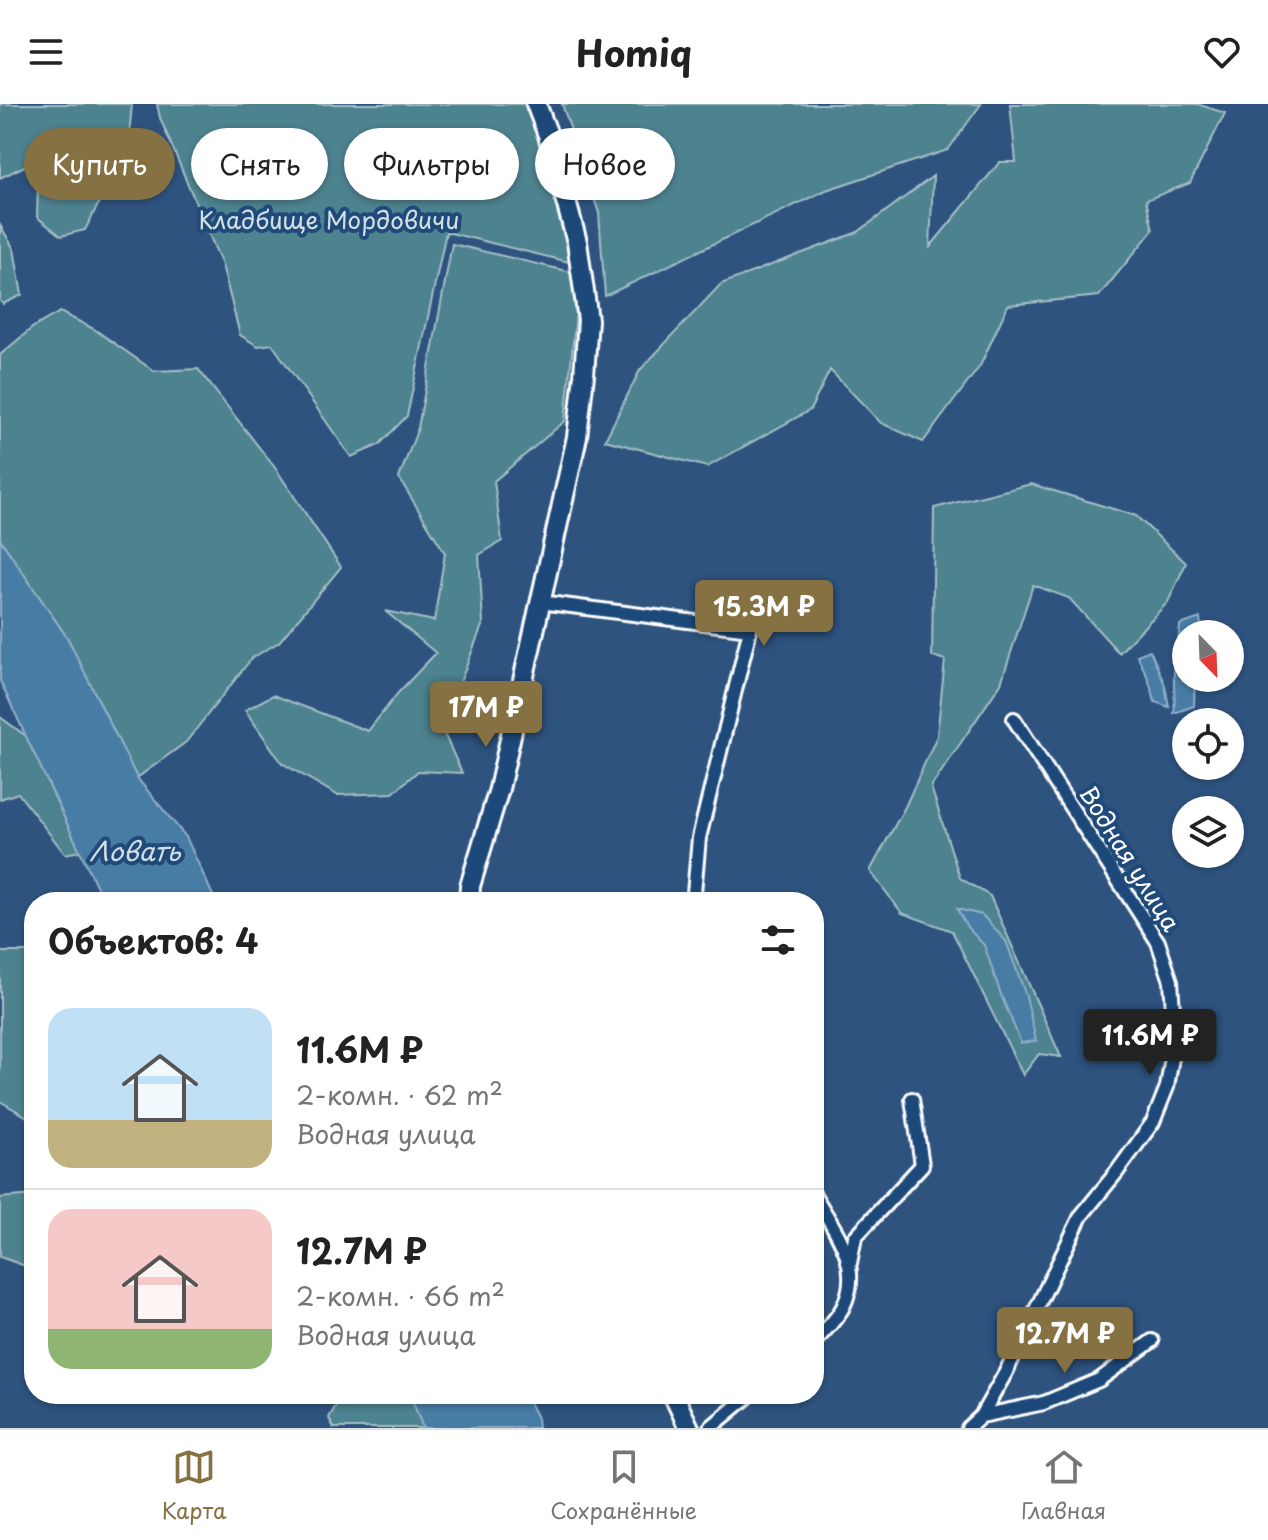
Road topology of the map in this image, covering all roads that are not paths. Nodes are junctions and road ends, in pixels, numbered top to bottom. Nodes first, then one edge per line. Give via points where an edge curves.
1 (536, 104) edge
2 (540, 602) junction
3 (1014, 719) dead end
4 (470, 892) edge
5 (694, 892) edge
6 (912, 1099) dead end
7 (824, 1212) edge
8 (850, 1263) junction
9 (824, 1331) edge
10 (1152, 1341) dead end
11 (678, 1404) edge
12 (739, 1404) edge
13 (981, 1416) junction
14 (689, 1428) edge
15 (710, 1428) edge
16 (968, 1428) edge

1 - 2 street via 577,242 588,320 577,437
2 - 4 street via 499,789
2 - 5 street via 750,629 699,838
3 - 13 street, Водная улица via 1158,942 1171,981 1175,1040 1167,1087 1153,1122 1081,1216
6 - 8 street via 922,1165 855,1237
7 - 8 street
8 - 9 street via 851,1286 842,1310
10 - 13 street via 1099,1380 1044,1403
11 - 14 street
12 - 15 street
13 - 16 street, Водная улица

